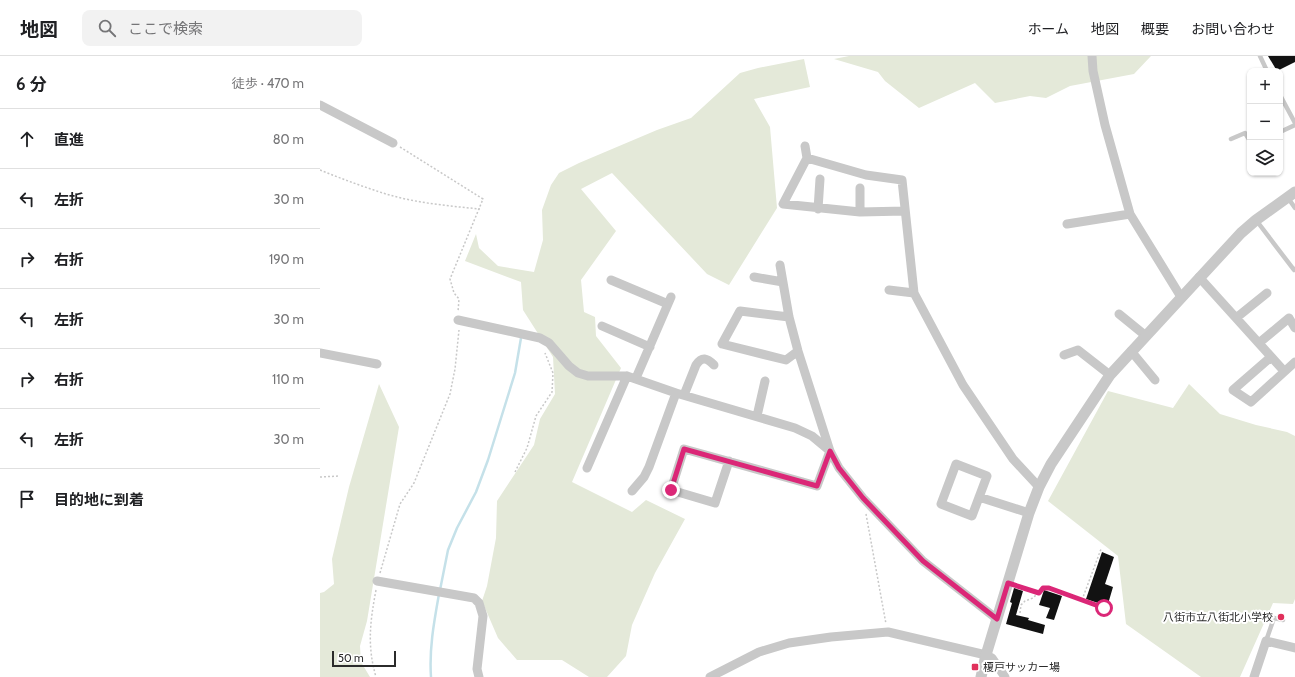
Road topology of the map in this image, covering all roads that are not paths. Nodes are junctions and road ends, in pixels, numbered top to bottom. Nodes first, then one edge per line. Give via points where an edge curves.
1 (1092, 56) edge
2 (1260, 56) edge
3 (1266, 68) edge
4 (1283, 101) edge
5 (320, 105) edge
6 (1295, 124) edge
7 (1283, 130) edge
8 (1231, 139) dead end
9 (1249, 140) edge
10 (393, 143) road end
11 (805, 146) dead end
12 (807, 158) junction
13 (820, 179) dead end
14 (860, 188) dead end
15 (1291, 195) edge
16 (1295, 208) edge
17 (818, 209) junction
18 (905, 211) junction
19 (860, 212) junction
20 (1130, 214) junction
21 (1256, 220) junction
22 (1067, 224) dead end
23 (780, 265) dead end
24 (1295, 269) edge
25 (754, 277) dead end
26 (1199, 277) junction
27 (612, 280) dead end
28 (783, 282) junction
29 (889, 290) dead end
30 (914, 293) junction
31 (1267, 293) dead end
32 (1181, 297) junction
33 (1118, 314) dead end
34 (789, 317) junction
35 (1236, 318) junction
36 (458, 320) road end
37 (602, 326) dead end
38 (1295, 328) edge
39 (1146, 336) junction
40 (1259, 343) junction
41 (650, 347) junction
42 (798, 351) junction
43 (1131, 351) junction
44 (320, 353) edge
45 (1064, 355) dead end
46 (1271, 357) junction
47 (1295, 362) edge
48 (378, 364) dead end
49 (714, 365) dead end
50 (1284, 371) junction
51 (1110, 375) junction
52 (627, 376) junction
53 (636, 378) junction
54 (1155, 380) dead end
55 (765, 381) dead end
56 (680, 394) junction
57 (757, 416) junction
58 (830, 451) junction
59 (729, 461) junction
60 (587, 468) dead end
61 (1039, 487) junction
62 (632, 491) dead end
63 (979, 497) junction
64 (1029, 513) junction
65 (377, 581) road end
66 (997, 619) junction
67 (1283, 620) dead end
68 (1266, 641) junction
69 (1295, 648) edge
70 (986, 655) junction
71 (478, 677) edge
72 (710, 677) edge
73 (981, 677) edge
74 (1005, 677) edge
75 (1254, 677) edge

1 - 20 street via 1105,125
2 - 3 lane
4 - 6 lane
5 - 10 street
6 - 7 lane
8 - 9 lane via 1245,133
11 - 12 street
12 - 17 street via 782,204
12 - 18 street via 866,175 902,180
13 - 17 street
14 - 19 street
15 - 16 lane
15 - 21 street
17 - 19 street
18 - 19 street
18 - 30 street
20 - 22 street
20 - 32 street
21 - 24 lane
21 - 26 street
23 - 28 street
25 - 28 street
26 - 32 street
26 - 35 street
27 - 41 street via 669,300
28 - 34 street
29 - 30 street
30 - 61 street via 963,384 1013,459
31 - 35 street
32 - 39 street
33 - 39 street
34 - 42 street
34 - 42 street via 740,311 722,344 786,360
35 - 40 street
36 - 52 street via 540,338 549,343 578,374
37 - 41 street
38 - 40 street via 1289,318
39 - 43 street
40 - 46 street
41 - 53 street
42 - 58 street
43 - 51 street
43 - 54 street
44 - 48 street
45 - 51 street via 1078,350
46 - 50 street
46 - 50 street via 1233,390 1252,402
47 - 50 street
49 - 56 street via 703,358 698,361
51 - 61 street via 1051,464
52 - 53 street
52 - 60 street
53 - 56 street
55 - 57 street
56 - 57 street
56 - 62 street via 649,468
57 - 58 street via 812,436
58 - 59 street via 817,486
58 - 66 street via 839,468 863,498 923,561
59 - 59 street via 684,449 671,490 715,503
61 - 64 street
63 - 63 street via 972,516 941,504 956,464 987,476
63 - 64 street
64 - 66 street
65 - 71 street via 474,598 479,603 483,616
66 - 70 street
67 - 68 lane via 1274,618
68 - 69 street
68 - 75 street
70 - 72 street via 888,632 789,643 759,652
70 - 73 street
70 - 74 street via 992,658

